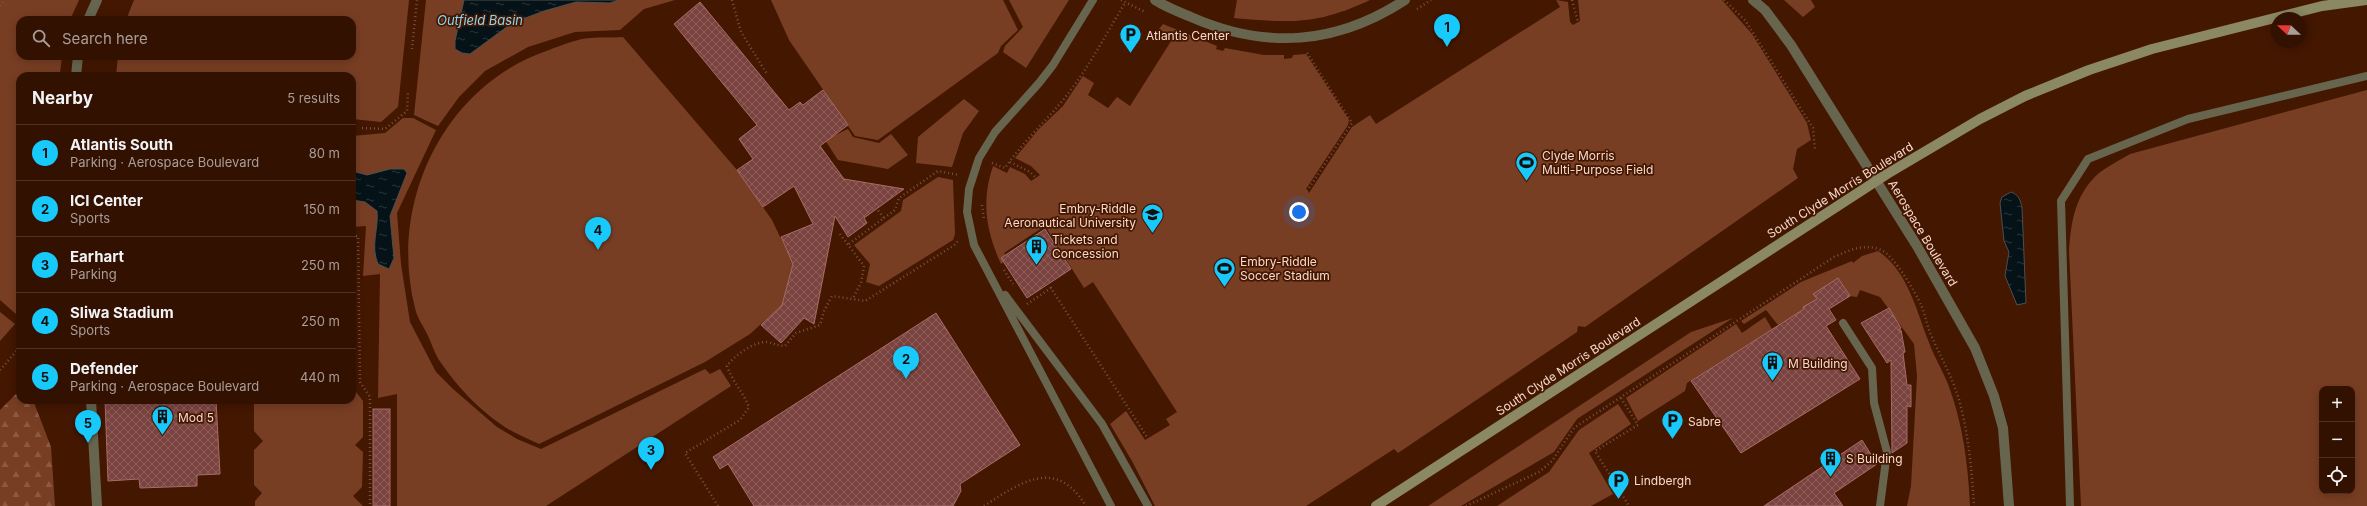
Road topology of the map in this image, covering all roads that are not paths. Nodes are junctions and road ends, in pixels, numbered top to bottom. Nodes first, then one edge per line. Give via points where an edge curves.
1 (97, 0) edge
2 (1093, 0) edge
3 (1155, 0) edge
4 (1405, 0) edge
5 (1754, 0) edge
6 (2366, 0) edge
7 (90, 16) edge
8 (78, 60) edge
9 (76, 72) edge
10 (2367, 76) edge
11 (1876, 182) junction
12 (992, 279) junction
13 (1843, 323) dead end
14 (91, 404) edge
15 (97, 506) edge
16 (1112, 506) edge
17 (1148, 506) edge
18 (1376, 506) edge
19 (1880, 506) edge
20 (2009, 506) edge
21 (2070, 506) edge

1 - 7 street
2 - 12 lane via 1053,65 995,132 979,158 969,188 967,212 974,245
3 - 4 street via 1233,34 1288,40 1315,38 1355,26 1385,13
5 - 11 street, Aerospace Boulevard via 1792,45
6 - 11 main road, South Clyde Morris Boulevard via 2322,6 2152,49 2088,70 2025,96 1980,119
8 - 9 street
10 - 21 lane via 2188,119 2088,159 2061,201
11 - 18 main road, South Clyde Morris Boulevard
11 - 20 street, Aerospace Boulevard via 1917,246 1975,348 1994,396 2003,428
12 - 16 lane
12 - 17 lane via 1102,424
13 - 19 lane via 1872,368 1874,404 1887,452
14 - 15 street

